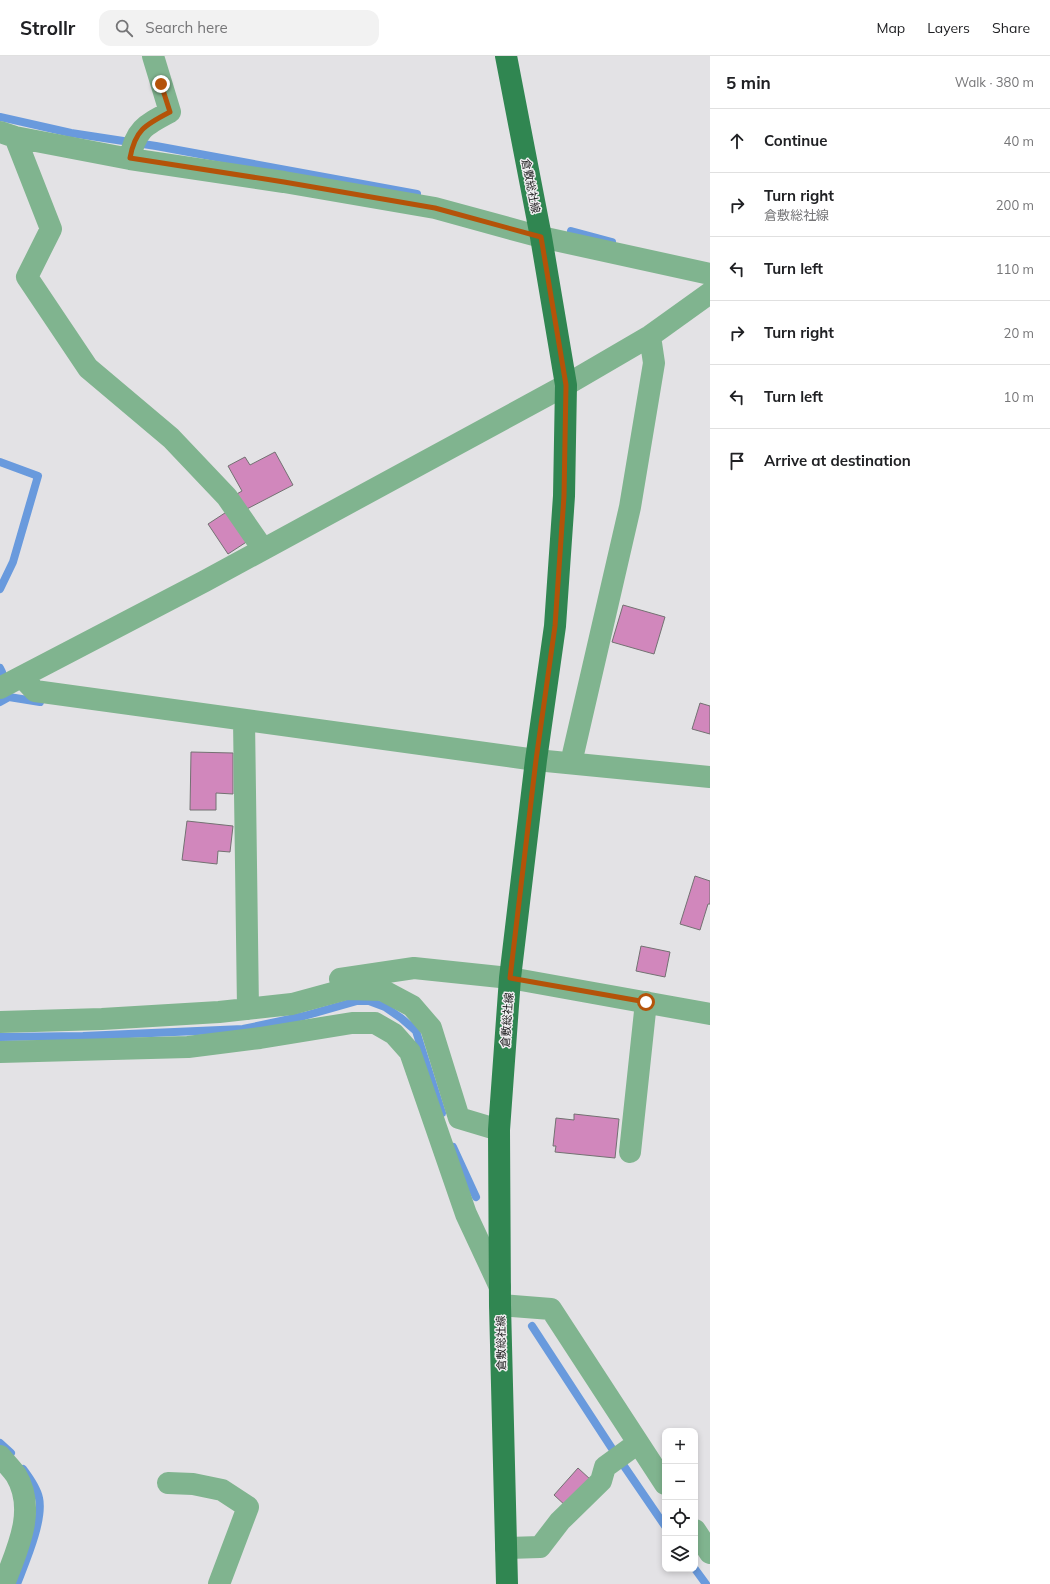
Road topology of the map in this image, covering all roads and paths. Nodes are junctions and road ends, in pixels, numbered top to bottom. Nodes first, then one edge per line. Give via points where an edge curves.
1 (153, 56) edge
2 (506, 56) edge
3 (7, 134) edge
4 (132, 151) junction
5 (541, 237) junction
6 (710, 274) edge
7 (710, 293) edge
8 (650, 336) junction
9 (566, 385) junction
10 (263, 549) junction
11 (22, 677) junction
12 (0, 688) edge
13 (244, 728) junction
14 (536, 760) junction
15 (571, 763) junction
16 (710, 777) edge
17 (510, 978) junction
18 (646, 1002) junction
19 (292, 1004) junction
20 (248, 1009) junction
21 (710, 1014) edge
22 (0, 1022) edge
23 (0, 1052) edge
24 (499, 1130) junction
25 (630, 1152) dead end
26 (500, 1296) junction
27 (638, 1443) junction
28 (0, 1456) edge
29 (662, 1479) edge
30 (168, 1483) dead end
31 (698, 1535) edge
32 (506, 1548) junction
33 (710, 1553) edge
34 (4, 1584) edge
35 (219, 1584) edge
36 (507, 1584) edge

1 - 4 street via 170,112 150,122 139,132
2 - 5 main road, 倉敷総社線
3 - 4 street
3 - 10 street via 51,229 28,277 88,368 171,438 227,497
4 - 5 street via 284,182 435,208
5 - 6 street
5 - 9 main road, 倉敷総社線
7 - 8 street
8 - 9 street
8 - 15 street via 654,363 630,507
9 - 10 street
9 - 14 main road, 倉敷総社線 via 564,496 555,626
10 - 11 street
11 - 12 street
11 - 13 street via 35,691
13 - 14 street
13 - 20 street
14 - 15 street
14 - 17 main road, 倉敷総社線
15 - 16 street
17 - 18 street
17 - 19 street via 414,968 330,980
17 - 24 main road, 倉敷総社線
18 - 21 street
18 - 25 street
19 - 20 street
19 - 24 street via 347,989 382,990 412,1006 431,1028 459,1118
20 - 22 street via 102,1019
23 - 26 street via 188,1047 352,1023 375,1023 394,1034 410,1052 466,1214
24 - 26 main road, 倉敷総社線
26 - 27 street via 551,1308
26 - 32 main road, 倉敷総社線
27 - 29 street
27 - 32 street via 605,1467 601,1481 560,1521 540,1547
28 - 34 street via 16,1475 25,1497 23,1533
30 - 35 street via 193,1484 222,1490 248,1507
31 - 33 street
32 - 36 main road, 倉敷総社線

